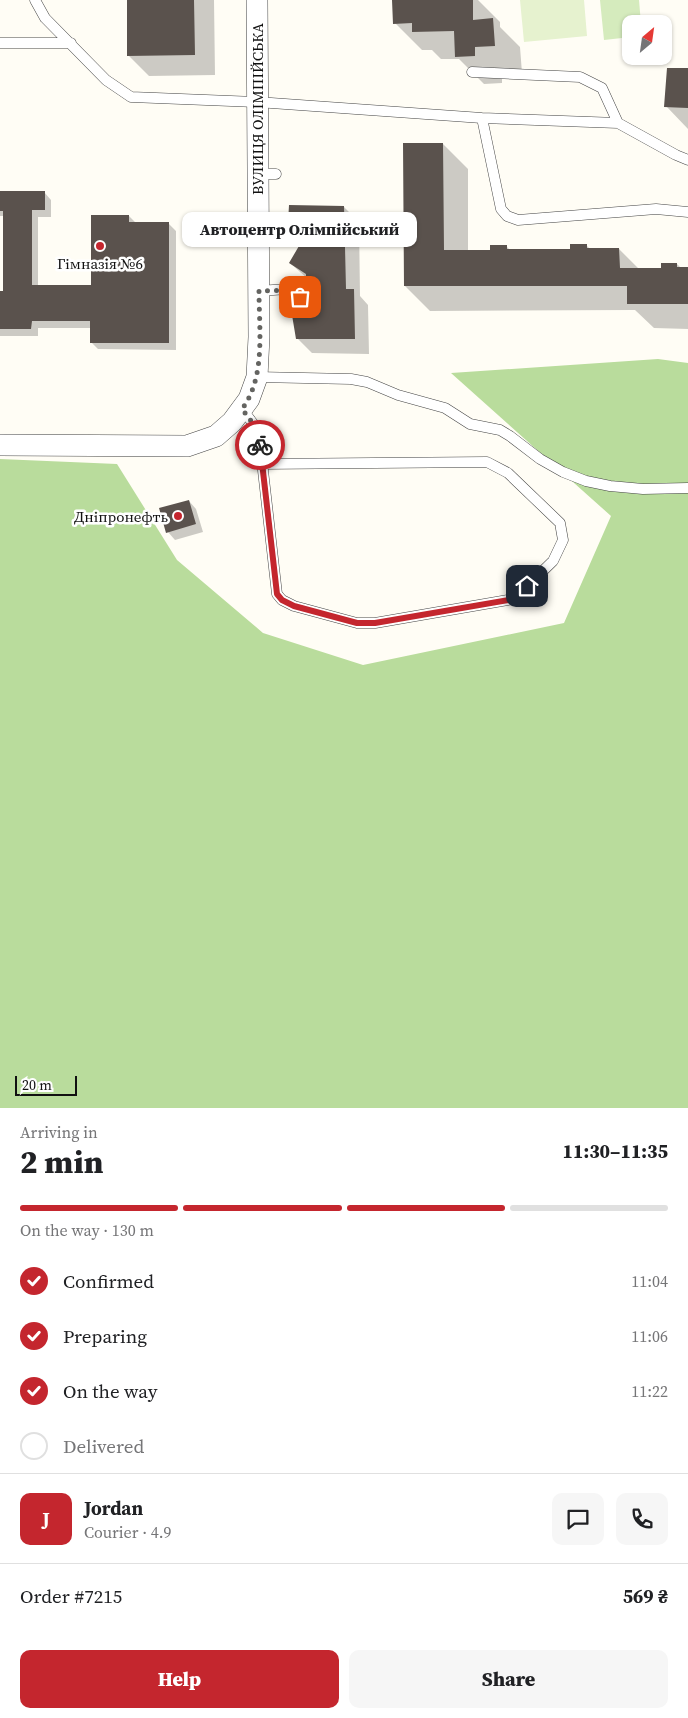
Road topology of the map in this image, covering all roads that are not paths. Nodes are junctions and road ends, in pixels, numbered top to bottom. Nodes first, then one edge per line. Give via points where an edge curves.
1 (35, 0) edge
2 (257, 0) edge
3 (71, 43) junction
4 (0, 44) edge
5 (472, 72) dead end
6 (257, 102) junction
7 (482, 118) junction
8 (618, 123) junction
9 (688, 160) edge
10 (688, 212) edge
11 (259, 291) junction
12 (300, 297) dead end
13 (257, 377) junction
14 (242, 409) junction
15 (0, 445) edge
16 (261, 464) junction
17 (688, 488) edge

1 - 3 lane via 45,18
2 - 6 street, ВУЛИЦЯ ОЛІМПІЙСЬКА
3 - 4 lane
3 - 6 lane via 106,80 131,97
5 - 8 lane via 580,77 602,88
6 - 7 lane
6 - 11 street, ВУЛИЦЯ ОЛІМПІЙСЬКА via 267,174
7 - 8 lane
7 - 10 lane via 501,209 507,216 518,220 656,209
8 - 9 lane
11 - 12 lane via 287,290
11 - 13 street, ВУЛИЦЯ ОЛІМПІЙСЬКА
13 - 14 street, ВУЛИЦЯ ОЛІМПІЙСЬКА
13 - 17 lane via 367,382 398,395 445,408 470,424 500,430 540,459 586,481 643,489
14 - 15 street, ВУЛИЦЯ ОЛІМПІЙСЬКА via 216,436 187,446
14 - 16 lane via 255,426
16 - 16 lane via 277,594 294,606 357,623 375,623 514,599 553,561 563,540 560,523 508,473 487,462

